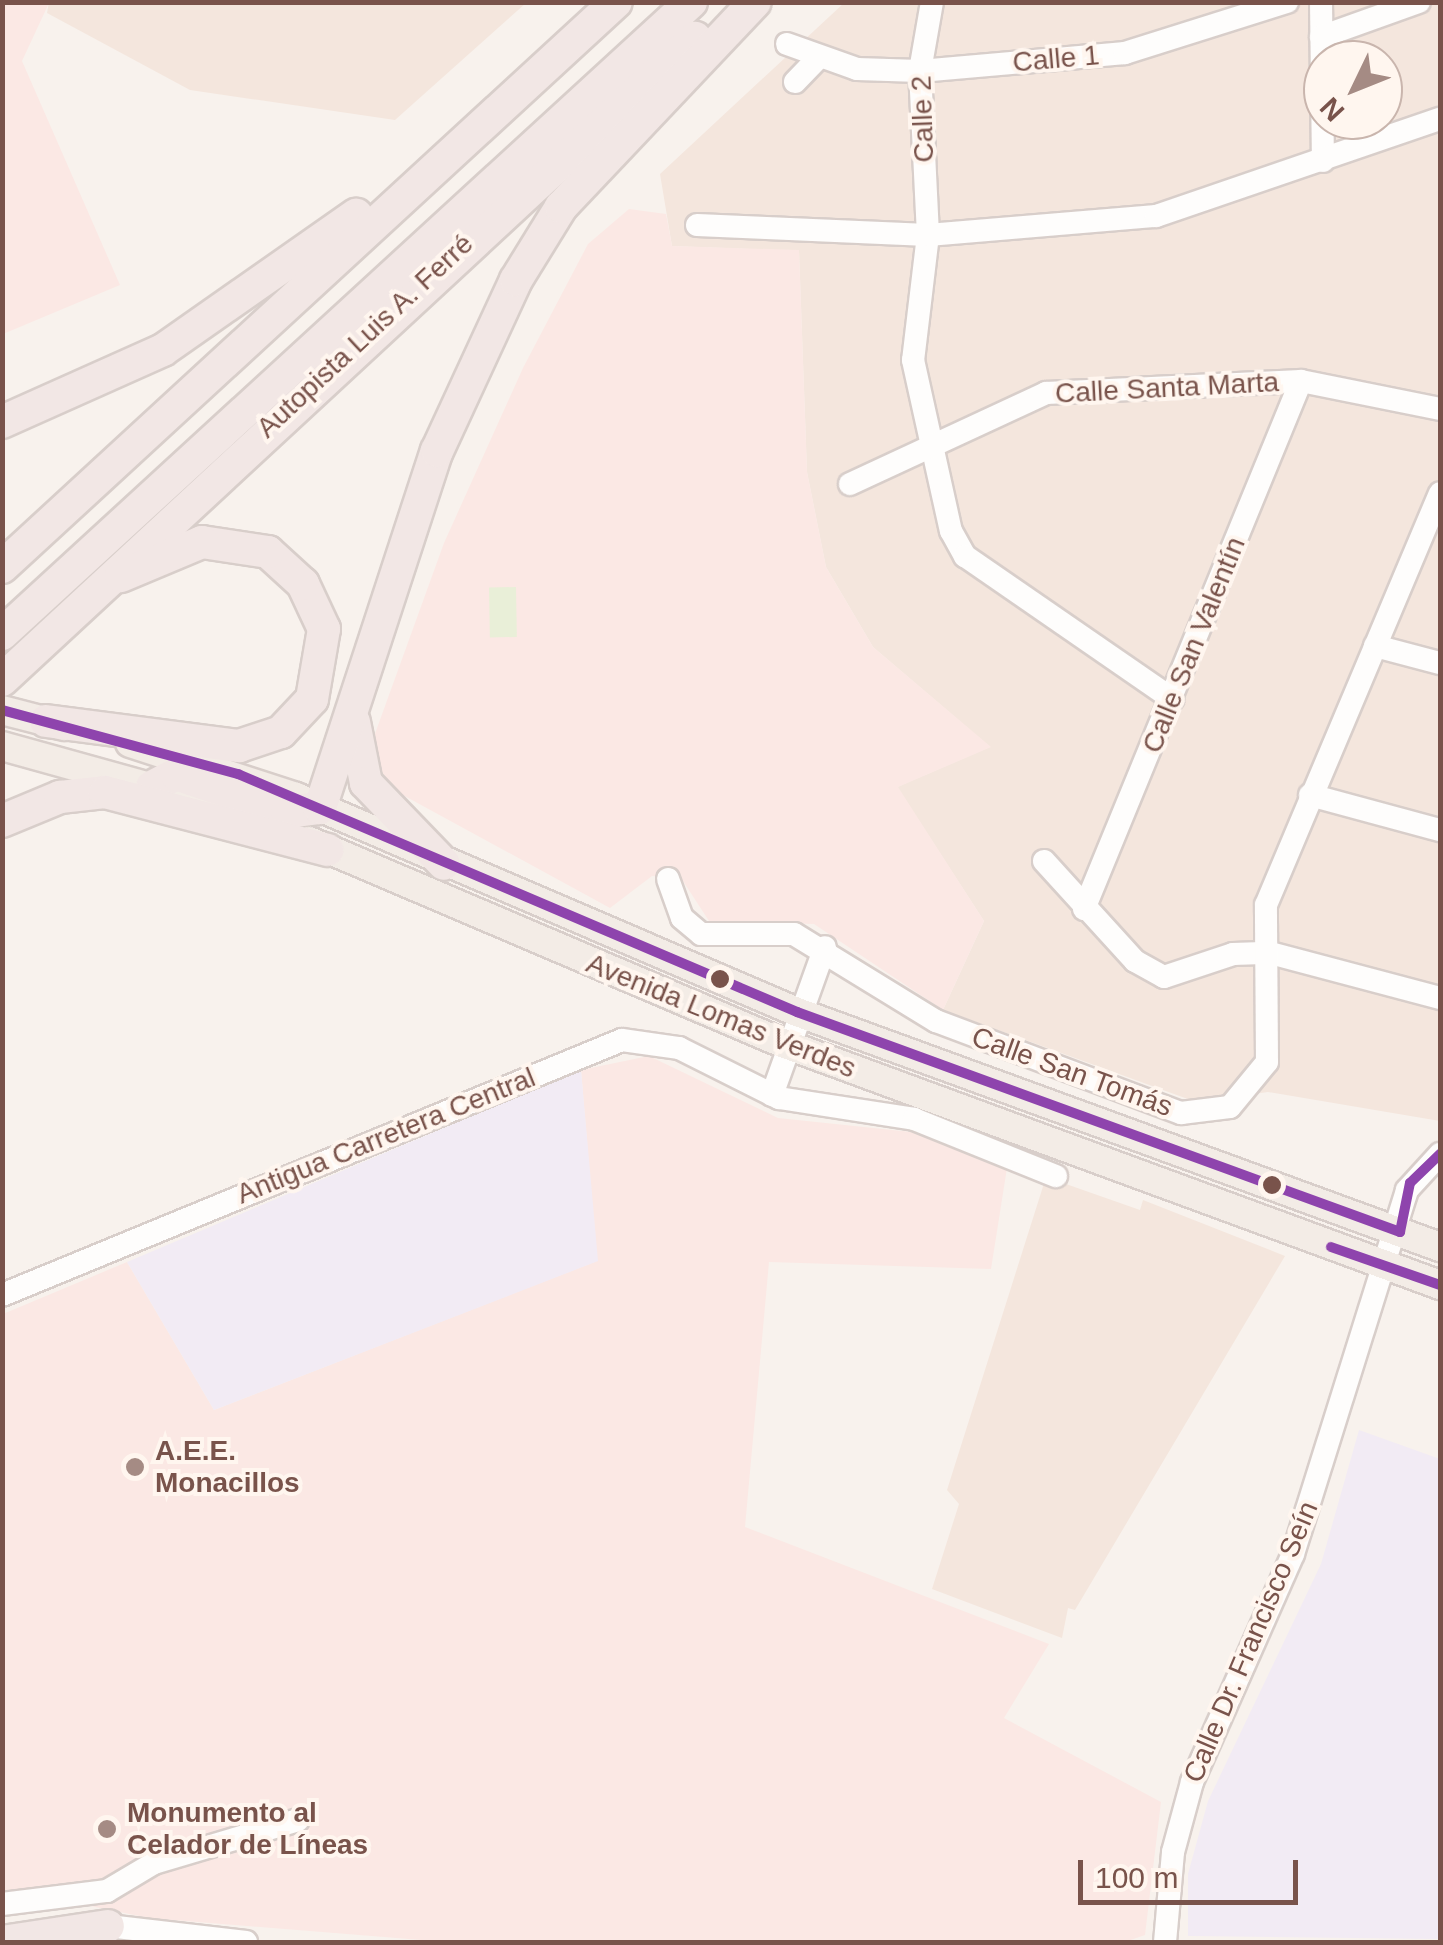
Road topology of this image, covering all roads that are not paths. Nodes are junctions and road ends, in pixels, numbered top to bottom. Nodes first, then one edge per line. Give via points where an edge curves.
1 (616, 2) edge
2 (690, 2) edge
3 (736, 2) edge
4 (754, 2) edge
5 (932, 2) edge
6 (1287, 2) edge
7 (1321, 2) edge
8 (1418, 2) edge
9 (1321, 38) junction
10 (787, 44) dead end
11 (818, 58) junction
12 (920, 72) junction
13 (795, 82) dead end
14 (1440, 119) edge
15 (462, 142) junction
16 (1322, 161) junction
17 (696, 225) dead end
18 (928, 236) junction
19 (1302, 381) junction
20 (1440, 409) edge
21 (2, 422) edge
22 (932, 448) junction
23 (850, 484) dead end
24 (1440, 498) edge
25 (2, 567) edge
26 (90, 591) junction
27 (15, 644) edge
28 (1375, 646) junction
29 (1440, 664) edge
30 (2, 680) edge
31 (1172, 700) junction
32 (353, 706) junction
33 (2, 710) edge
34 (46, 721) junction
35 (2, 746) edge
36 (152, 787) junction
37 (1310, 795) junction
38 (320, 808) junction
39 (2, 821) edge
40 (1440, 830) edge
41 (328, 850) junction
42 (1044, 861) dead end
43 (444, 864) junction
44 (668, 879) dead end
45 (1084, 909) junction
46 (825, 946) junction
47 (1270, 953) junction
48 (1440, 998) edge
49 (797, 1012) junction
50 (786, 1044) junction
51 (772, 1095) junction
52 (1440, 1154) edge
53 (1440, 1164) edge
54 (1056, 1176) dead end
55 (1401, 1226) junction
56 (1440, 1247) edge
57 (1389, 1267) junction
58 (1440, 1285) edge
59 (2, 1294) edge
60 (298, 1820) dead end
61 (107, 1891) junction
62 (2, 1904) edge
63 (107, 1937) edge
64 (2, 1942) edge
65 (246, 1942) edge
66 (1165, 1942) edge

1 - 15 highway
2 - 27 highway
3 - 26 highway, Autopista Luis A. Ferré
4 - 32 highway via 537,242 437,452
5 - 12 street, Calle 2
6 - 12 street, Calle 1 via 1125,53
7 - 9 street
8 - 9 street
9 - 16 street
10 - 11 street, Calle 1
11 - 12 street, Calle 1
11 - 13 street
12 - 18 street, Calle 2
14 - 16 street
15 - 21 highway via 163,350
15 - 25 highway
16 - 18 street via 1156,216
17 - 18 street
18 - 22 street, Calle 2 via 914,360
19 - 20 street, Calle Santa Marta
19 - 22 street, Calle Santa Marta via 1046,392
19 - 31 street, Calle San Valentín
22 - 23 street, Calle Santa Marta
22 - 31 street, Calle 2 via 966,556
24 - 28 street, Calle San Tomás
26 - 27 highway, Autopista Luis A. Ferré
26 - 34 highway via 190,544 251,545 292,571 317,608 320,682 282,732 239,746
27 - 30 highway, Autopista Luis A. Ferré
28 - 29 street
28 - 37 street, Calle San Tomás
31 - 45 street, Calle San Valentín
32 - 38 highway
32 - 43 highway via 366,784
33 - 34 main road, Avenida Lomas Verdes
34 - 38 main road, Avenida Lomas Verdes via 238,774
35 - 36 main road, Avenida Lomas Verdes
36 - 38 highway via 176,774 287,812
36 - 41 main road, Avenida Lomas Verdes
37 - 40 street
37 - 47 street, Calle San Tomás via 1266,904
38 - 43 main road, Avenida Lomas Verdes
39 - 41 highway via 60,797 105,792
41 - 50 main road, Avenida Lomas Verdes
42 - 45 street
43 - 49 main road, Avenida Lomas Verdes
44 - 46 street, Calle San Tomás via 682,918 701,934 794,934
45 - 47 street via 1135,962 1164,976 1233,954
46 - 47 street, Calle San Tomás via 936,1022 1157,1106 1208,1115 1246,1096 1267,1062
46 - 49 street
47 - 48 street
49 - 50 street
49 - 55 main road, Avenida Lomas Verdes
50 - 51 street
50 - 57 main road, Avenida Lomas Verdes
51 - 54 street, Antigua Carretera Central via 914,1119
51 - 59 street, Antigua Carretera Central via 679,1048 622,1040
52 - 55 street, Calle Dr. Francisco Seín via 1416,1174
53 - 55 street
55 - 56 main road, Avenida Lomas Verdes
55 - 57 street, Calle Dr. Francisco Seín
57 - 58 main road, Avenida Lomas Verdes
57 - 66 street, Calle Dr. Francisco Seín via 1288,1568 1192,1782 1172,1852
60 - 61 street via 154,1863
61 - 62 street
61 - 63 street
63 - 64 highway
63 - 65 street

